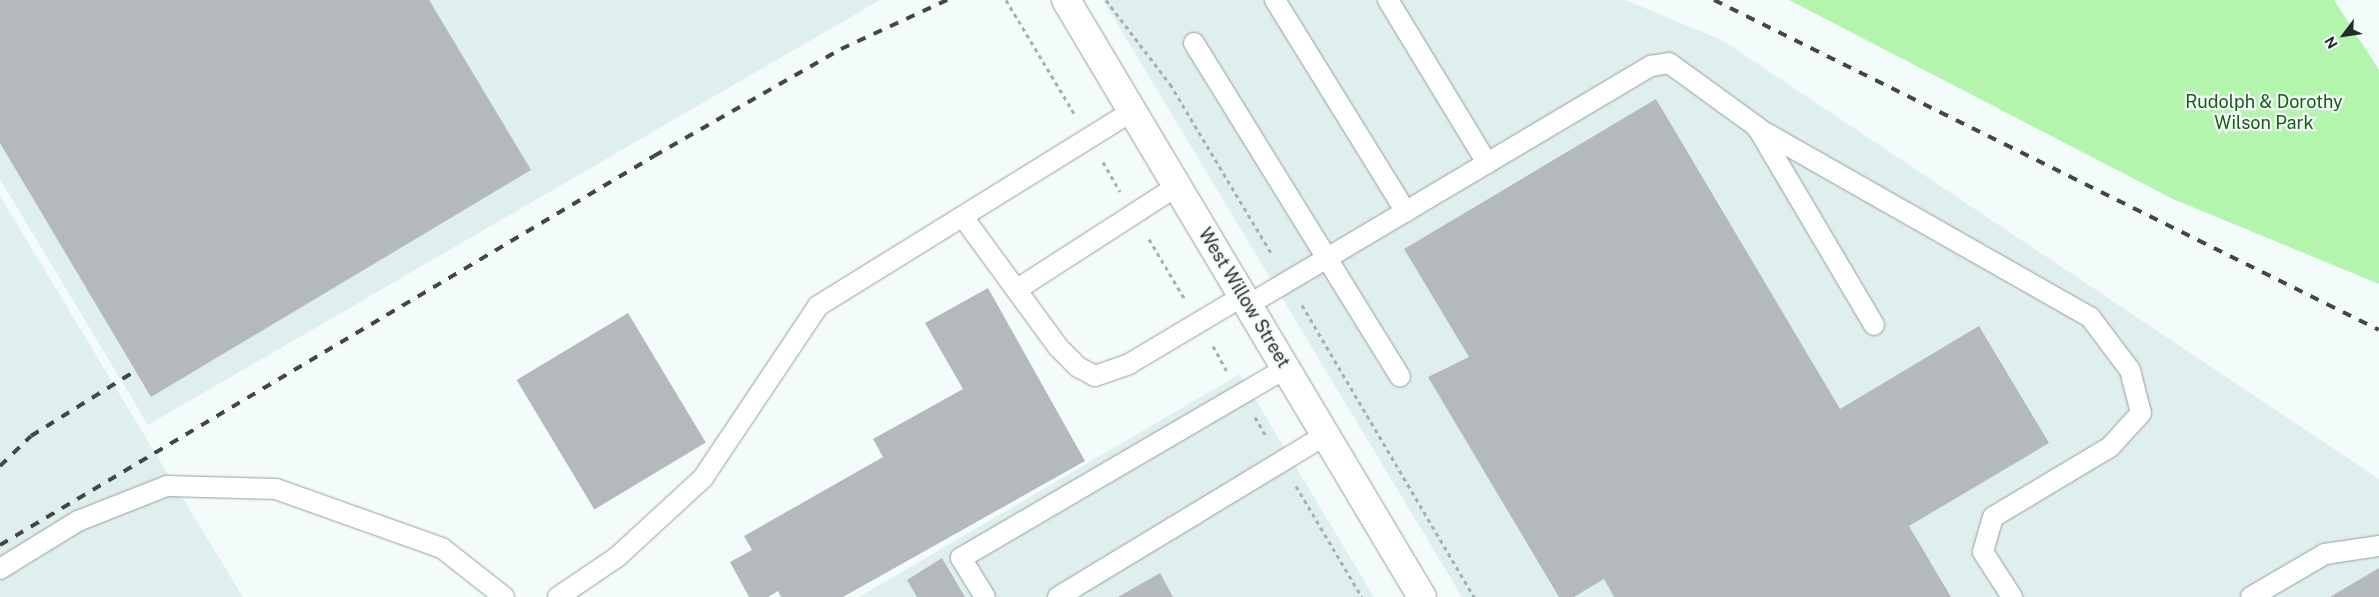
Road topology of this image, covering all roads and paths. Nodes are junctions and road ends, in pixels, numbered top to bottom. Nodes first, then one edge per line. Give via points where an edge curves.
1 (1066, 0) edge
2 (1106, 0) edge
3 (1275, 0) edge
4 (1388, 0) edge
5 (1194, 43) dead end
6 (1132, 111) junction
7 (1757, 127) junction
8 (1487, 163) junction
9 (1178, 186) junction
10 (1406, 212) junction
11 (963, 217) junction
12 (1327, 259) junction
13 (1288, 282) junction
14 (1018, 288) junction
15 (1246, 301) junction
16 (1874, 325) dead end
17 (1286, 368) junction
18 (1400, 376) dead end
19 (1326, 436) junction
20 (2379, 546) edge
21 (0, 569) edge
22 (504, 597) edge
23 (558, 597) edge
24 (986, 597) edge
25 (1058, 597) edge
26 (1422, 597) edge
27 (1474, 597) edge
28 (2012, 597) edge
29 (2251, 597) edge

1 - 6 street, West Willow Street
2 - 13 path via 1170,84
3 - 10 lane
4 - 8 lane
5 - 12 lane
6 - 9 street, West Willow Street
6 - 11 lane
7 - 8 lane via 1669,63 1651,66
7 - 16 lane
7 - 28 lane via 2090,317 2130,370 2140,413 2110,447 1993,517 1983,552
8 - 10 lane
9 - 14 lane
9 - 15 street, West Willow Street
10 - 12 lane
11 - 14 lane
11 - 23 lane via 818,306 703,478 617,557
12 - 13 lane
12 - 18 lane
13 - 15 lane
13 - 27 path
14 - 15 lane via 1059,348 1078,368 1095,376 1129,364
15 - 17 street, West Willow Street
17 - 19 street, West Willow Street
17 - 24 lane via 961,558
19 - 25 lane
19 - 26 street, West Willow Street
20 - 29 lane via 2325,554
21 - 22 lane via 78,521 167,486 276,489 442,548

